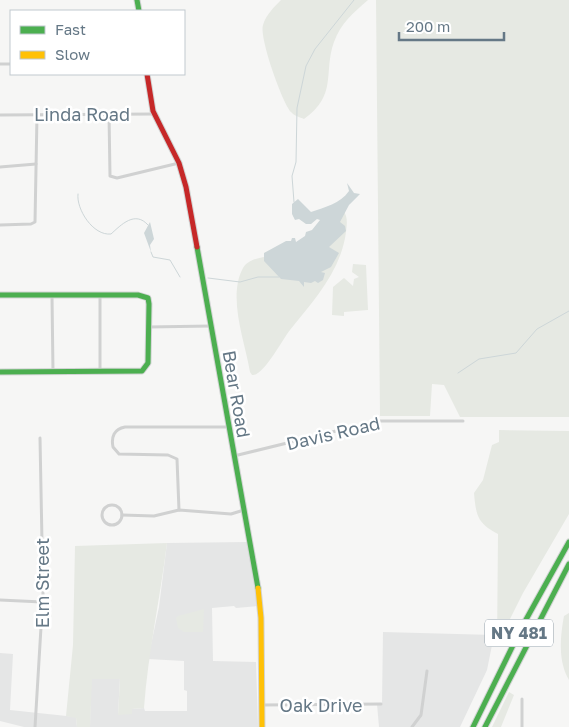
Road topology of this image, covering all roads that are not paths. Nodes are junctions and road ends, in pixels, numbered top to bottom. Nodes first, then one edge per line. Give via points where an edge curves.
1 (147, 75) edge
2 (109, 114) junction
3 (155, 114) junction
4 (0, 115) edge
5 (37, 115) junction
6 (179, 163) junction
7 (36, 164) junction
8 (0, 167) edge
9 (0, 225) edge
10 (100, 295) junction
11 (0, 296) edge
12 (52, 296) junction
13 (211, 326) junction
14 (148, 327) junction
15 (0, 372) edge
16 (53, 372) junction
17 (100, 372) junction
18 (463, 420) dead end
19 (228, 427) junction
20 (40, 438) dead end
21 (234, 456) junction
22 (179, 510) junction
23 (244, 510) junction
24 (122, 515) junction
25 (569, 542) edge
26 (569, 564) edge
27 (0, 600) edge
28 (42, 602) junction
29 (427, 671) dead end
30 (522, 699) dead end
31 (381, 704) dead end
32 (262, 705) junction
33 (35, 727) edge
34 (262, 727) edge
35 (412, 727) edge
36 (473, 727) edge
37 (485, 727) edge
38 (522, 727) edge

1 - 3 main road, Bear Road
2 - 3 street, Linda Road
2 - 5 street, Linda Road
2 - 6 street via 109,174 113,178
3 - 6 main road, Bear Road
4 - 5 street, Linda Road
5 - 7 street
6 - 13 main road, Bear Road via 190,204
7 - 8 street
7 - 9 street via 34,223
10 - 12 main road
10 - 14 main road via 145,296 149,304
10 - 17 street
11 - 12 main road
12 - 16 street
13 - 14 street
13 - 19 main road, Bear Road
14 - 17 main road via 146,368 138,372
15 - 16 main road
16 - 17 main road
18 - 21 street, Davis Road via 378,421
19 - 21 main road, Bear Road
19 - 22 street via 125,427 113,436 113,447 120,454 168,455 177,459
20 - 28 street, Elm Street
21 - 23 main road, Bear Road
22 - 23 street via 231,514
22 - 24 street via 154,516
23 - 32 main road, Bear Road via 260,600
24 - 24 street via 119,508 112,505 105,508 102,515 105,522 112,525 119,522
25 - 36 main road, NY 481 via 523,625
26 - 37 main road, NY 481
27 - 28 street
28 - 33 street, Elm Street
29 - 35 street via 421,715
30 - 38 street
31 - 32 street, Oak Drive
32 - 34 main road, Bear Road

